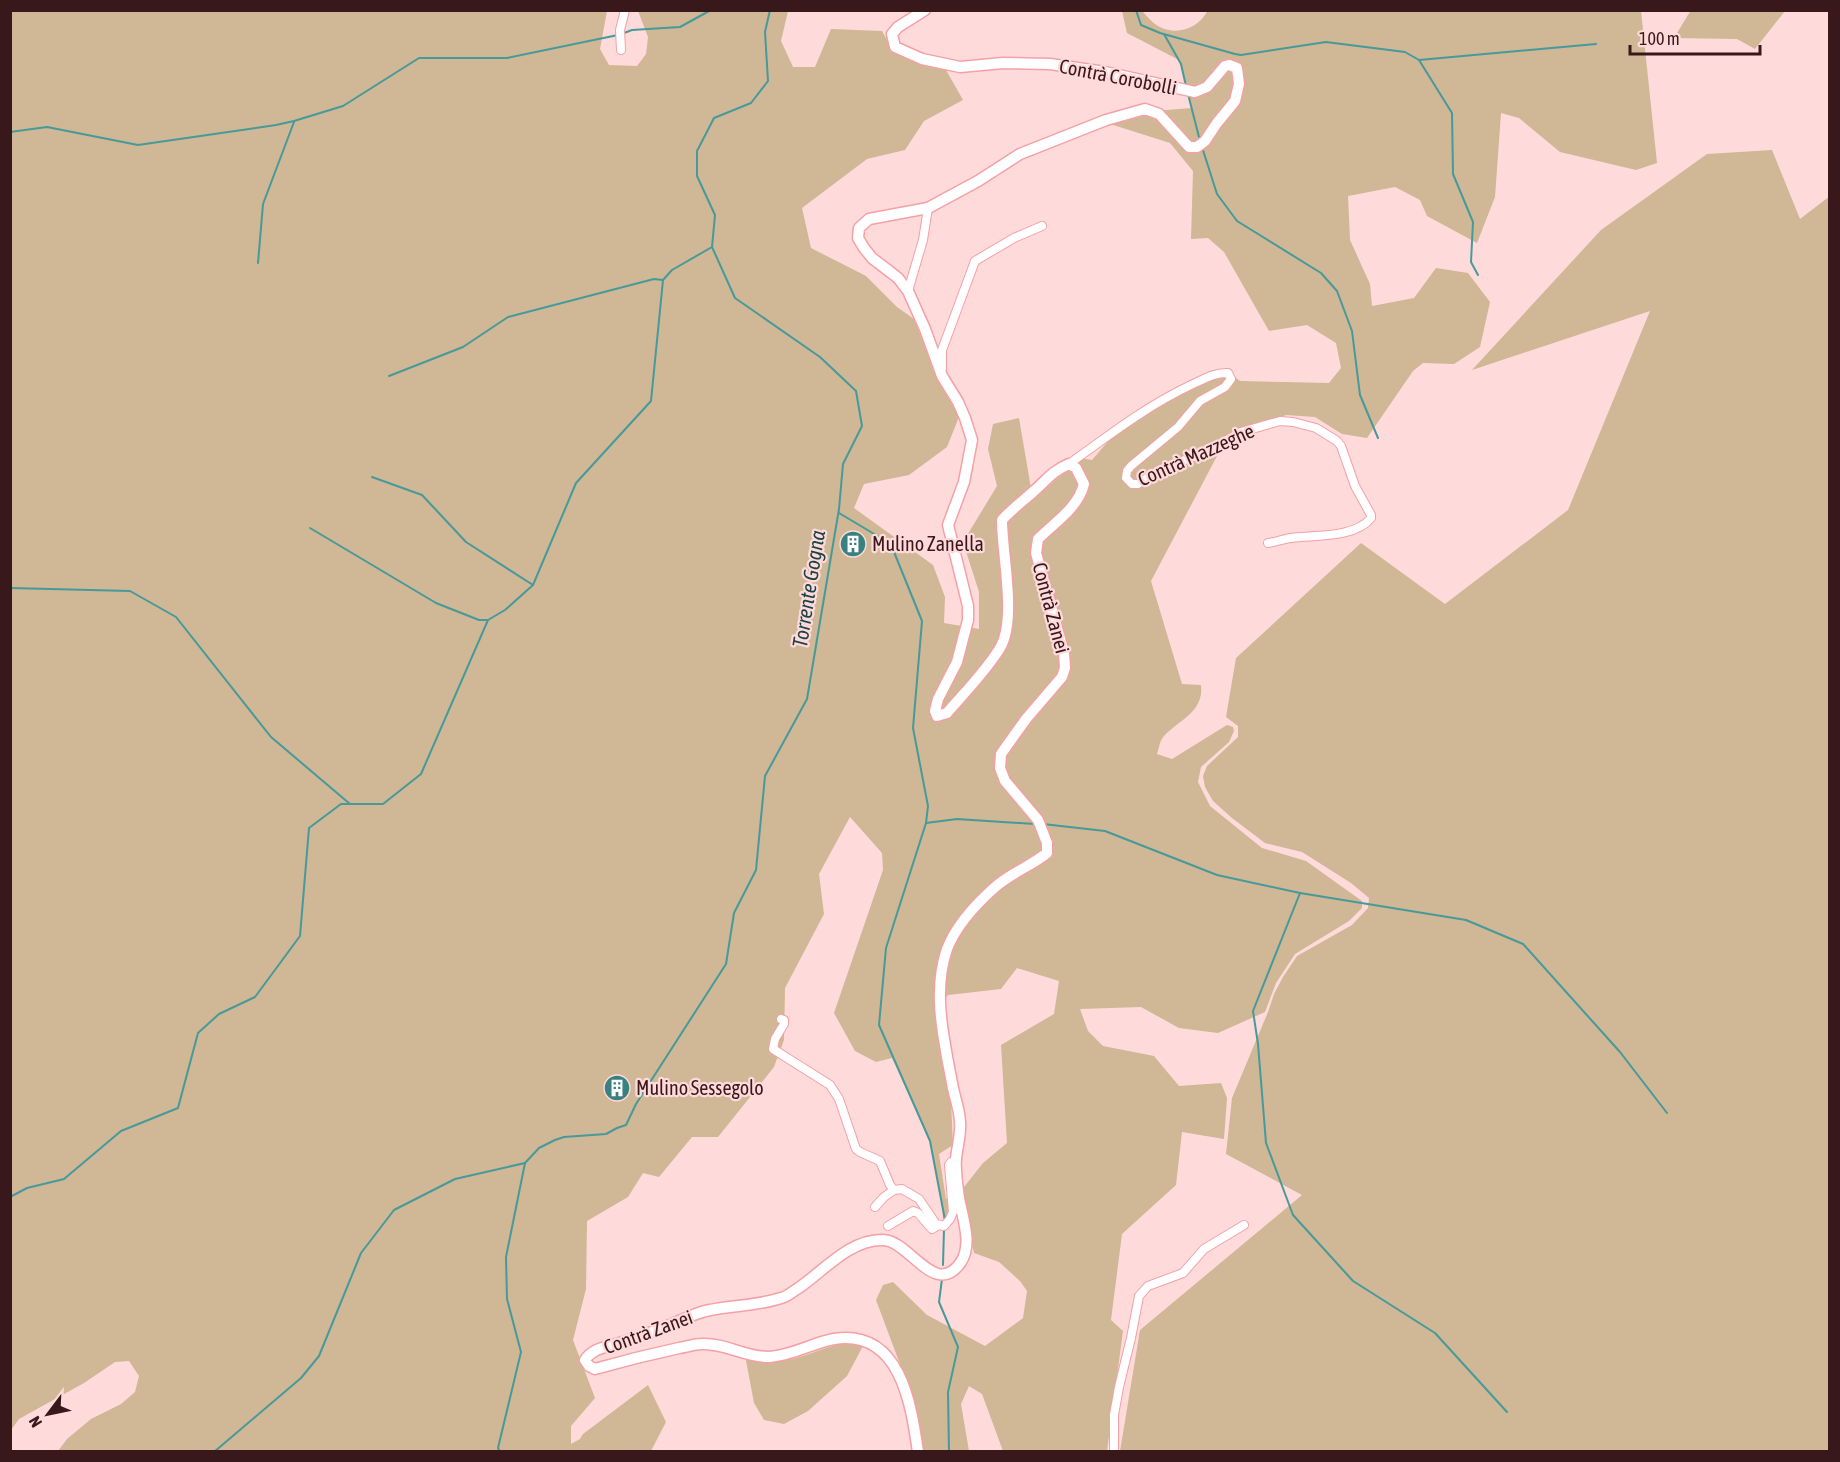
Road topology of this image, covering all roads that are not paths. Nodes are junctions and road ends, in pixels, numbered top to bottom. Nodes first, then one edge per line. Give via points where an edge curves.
1 (625, 10) edge
2 (925, 10) edge
3 (621, 50) dead end
4 (928, 208) junction
5 (1042, 226) dead end
6 (908, 291) junction
7 (942, 376) junction
8 (1068, 464) junction
9 (1268, 543) dead end
10 (781, 1019) dead end
11 (956, 1161) junction
12 (894, 1190) junction
13 (875, 1207) dead end
14 (939, 1225) junction
15 (1244, 1225) dead end
16 (888, 1226) dead end
17 (918, 1452) edge
18 (1114, 1452) edge

1 - 3 street
2 - 4 street, Contrà Corobolli via 892,34 896,47 922,59 960,67 1050,64 1195,92 1207,87 1229,65 1237,68 1239,84 1235,102 1201,144 1186,145 1159,114 1145,109 1020,154
4 - 6 street
4 - 6 street, Contrà Corobolli via 869,219 859,228 858,238 864,248
5 - 7 street via 975,261 942,350
6 - 7 street, Contrà Corobolli
7 - 8 street, Contrà Corobolli via 958,402 972,440 964,482 948,525 968,606 968,621 957,662 938,699 937,716 947,712 989,663 1007,630 1002,520 1056,470
8 - 9 street, Contrà Mazzeghe via 1169,396 1221,373 1229,374 1232,379 1228,384 1200,401 1179,427 1131,466 1126,477 1132,484 1138,484 1241,432 1266,424 1293,422 1316,428 1341,446 1371,518 1354,530
8 - 11 street, Contrà Zanei via 1076,468 1084,484 1082,494 1038,539 1036,553 1065,668 1001,754 999,768 1012,791 1040,824 1047,853 995,886 972,911 947,949 941,980 939,998 960,1123
10 - 12 street via 784,1024 773,1049 830,1085 839,1099 856,1149 878,1160
11 - 14 street, Contrà Zanei via 949,1165 952,1216 944,1226
11 - 17 street, Contrà Zanei via 966,1247 961,1262 952,1270 930,1272 896,1242 864,1243 784,1298 710,1310 594,1351 585,1360 595,1369 702,1344 748,1355 778,1356 832,1340 857,1339 875,1346 895,1365 905,1391
12 - 13 street
12 - 14 street via 902,1189 919,1199
14 - 16 street via 932,1229 913,1211
15 - 18 street via 1204,1249 1183,1273 1148,1286 1139,1296 1114,1415

